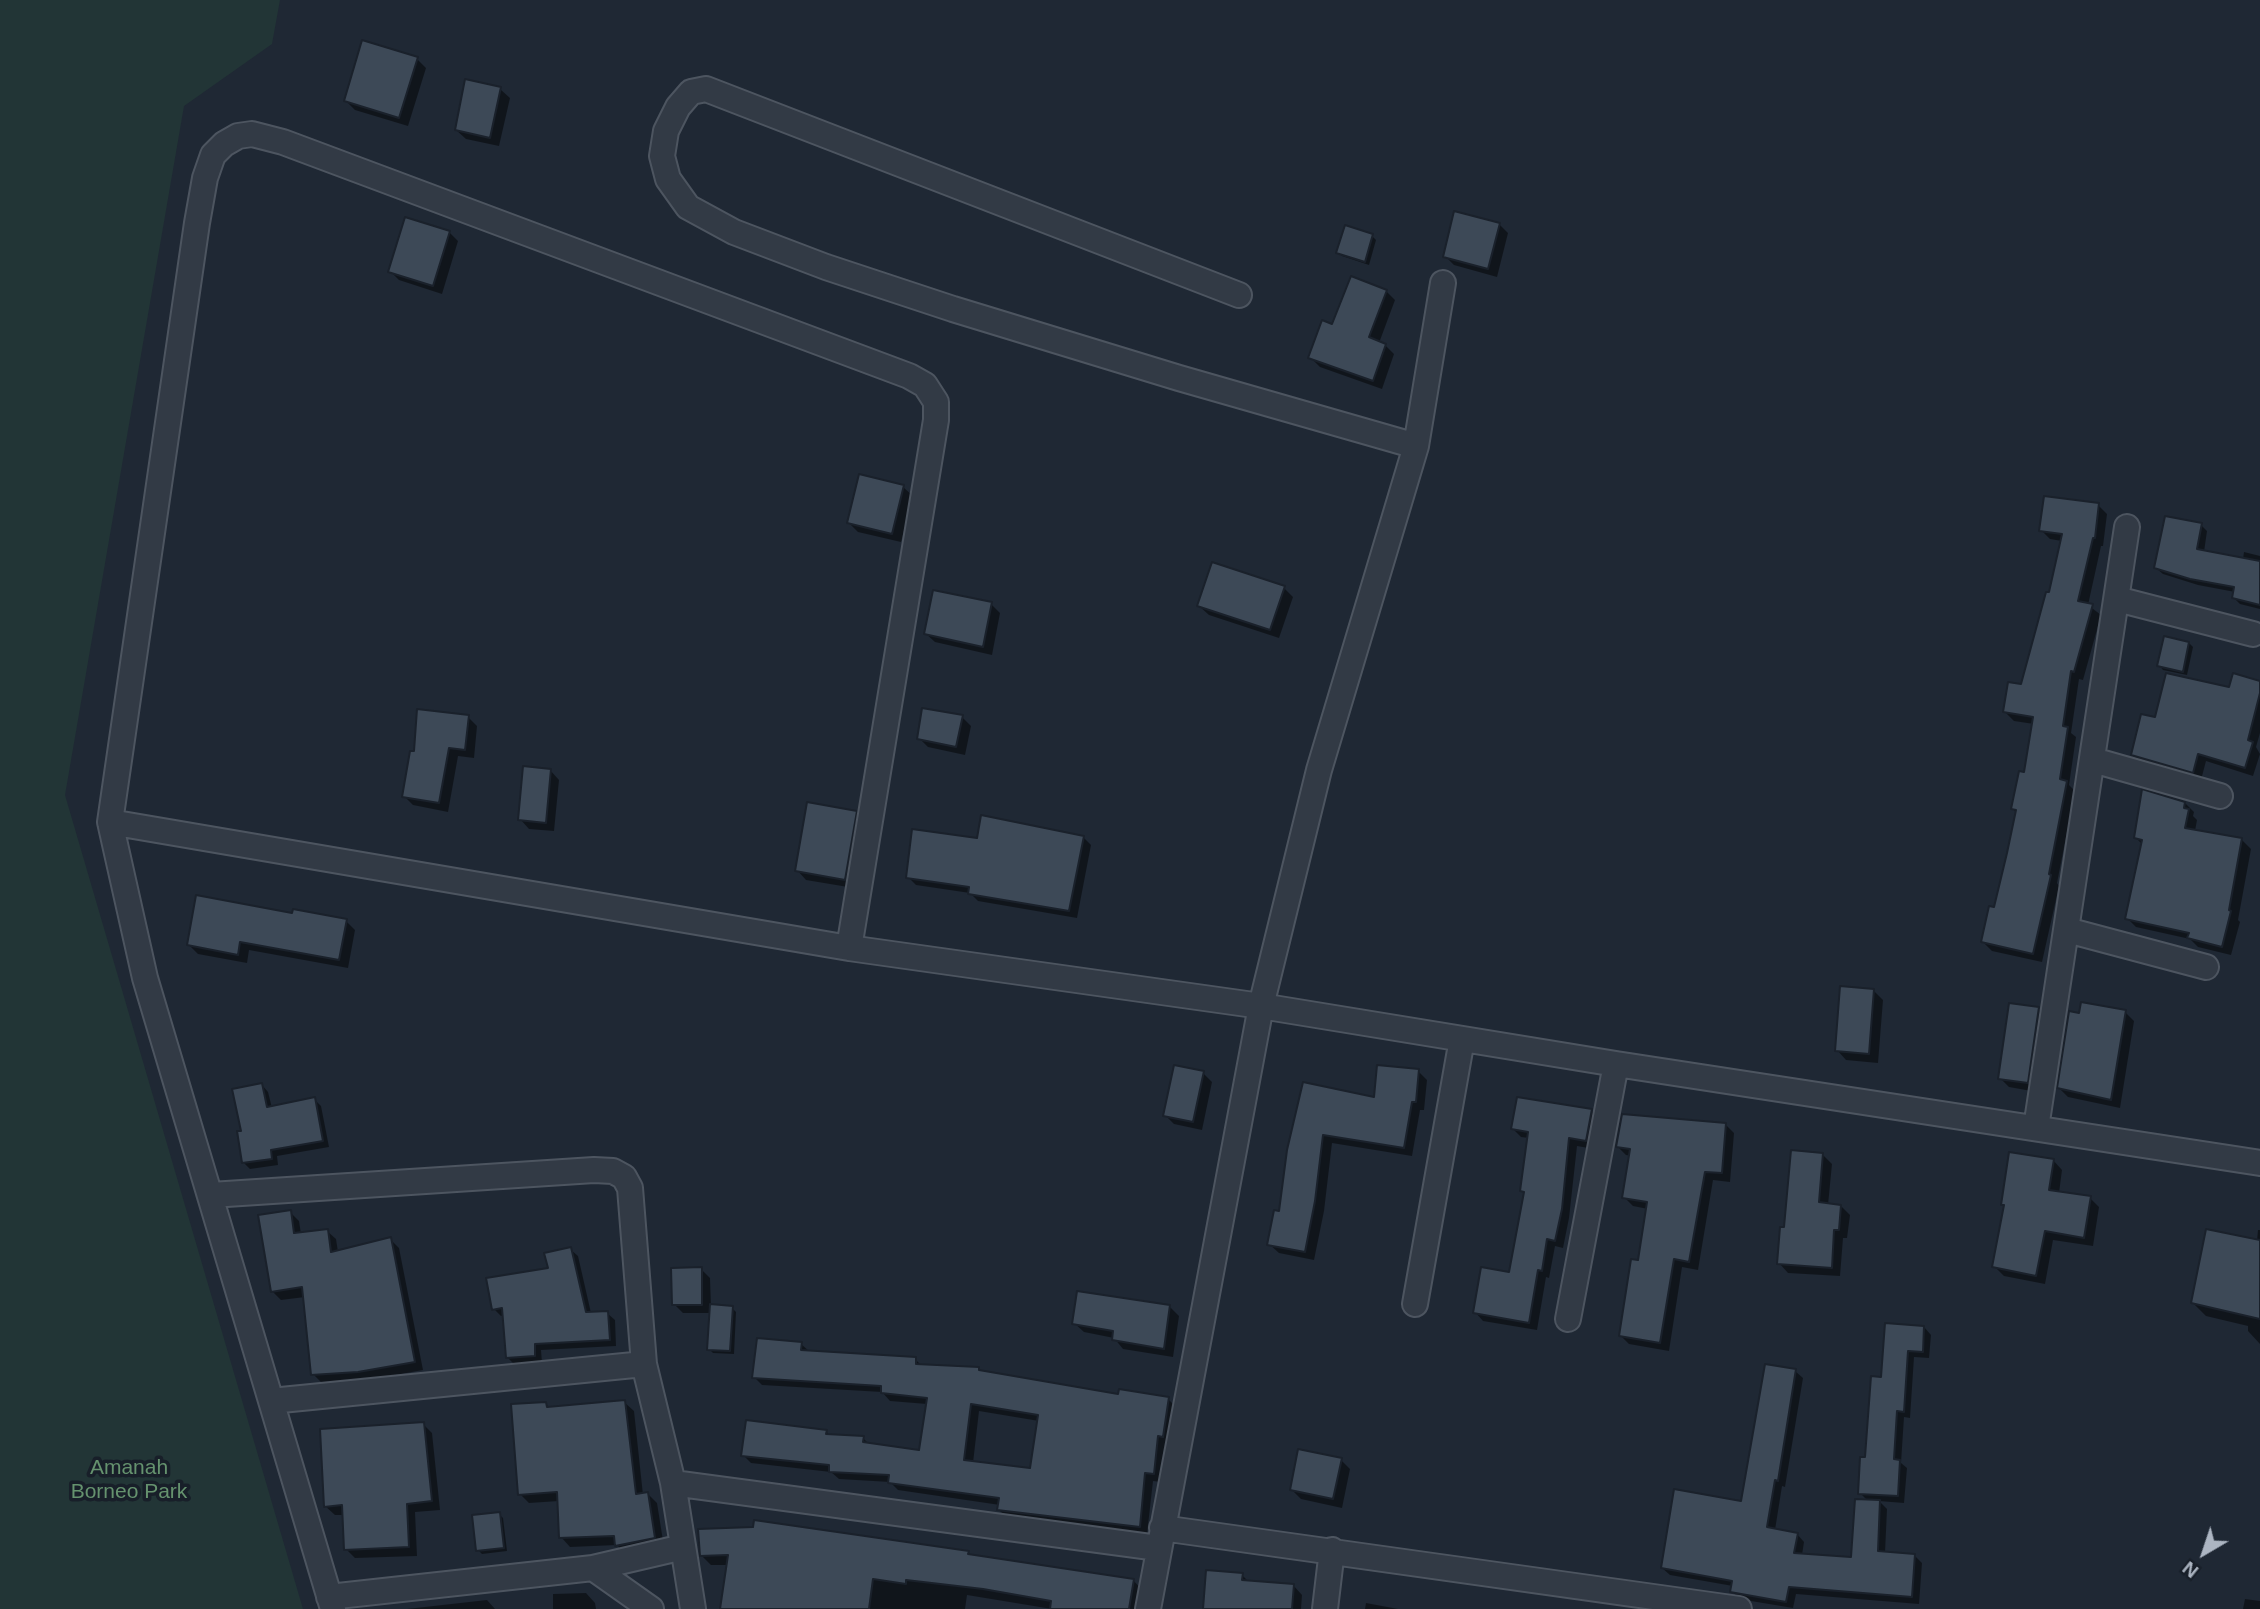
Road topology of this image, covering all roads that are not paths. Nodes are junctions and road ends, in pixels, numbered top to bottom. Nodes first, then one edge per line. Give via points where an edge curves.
1 (1443, 283) dead end
2 (1239, 295) dead end
3 (1416, 446) junction
4 (2127, 527) dead end
5 (2118, 599) junction
6 (2253, 634) dead end
7 (2093, 760) junction
8 (2220, 796) dead end
9 (110, 822) junction
10 (2067, 930) junction
11 (849, 947) junction
12 (2206, 967) dead end
13 (1261, 1006) junction
14 (1462, 1040) junction
15 (1616, 1065) junction
16 (2036, 1128) junction
17 (2260, 1163) edge
18 (211, 1195) junction
19 (1415, 1304) dead end
20 (1568, 1319) dead end
21 (645, 1364) junction
22 (271, 1401) junction
23 (673, 1483) junction
24 (1160, 1538) junction
25 (683, 1547) junction
26 (1332, 1550) junction
27 (593, 1569) junction
28 (331, 1603) edge
29 (651, 1609) edge
30 (693, 1609) edge
31 (1148, 1609) edge
32 (1325, 1609) edge
33 (1740, 1609) edge

1 - 3 street
2 - 3 street via 706,89 691,92 666,131 662,156 668,179 688,207 734,232 953,309
3 - 13 street via 1319,770
4 - 5 street
5 - 6 street
5 - 7 street
7 - 8 street
7 - 10 street
9 - 11 street
9 - 11 street via 205,178 213,155 224,144 252,134 925,385 936,402 936,420
9 - 18 street via 145,978
10 - 12 street
10 - 16 street
11 - 13 street
13 - 14 street
13 - 24 street
14 - 15 street
14 - 19 street
15 - 16 street
15 - 20 street
16 - 17 street
18 - 21 street via 613,1171 624,1177 629,1188
18 - 22 street
21 - 22 street
21 - 23 street
22 - 28 street
23 - 24 street
23 - 25 street
24 - 26 street
24 - 31 street
25 - 27 street
25 - 30 street
26 - 32 street
26 - 33 street
27 - 28 street
27 - 29 street

